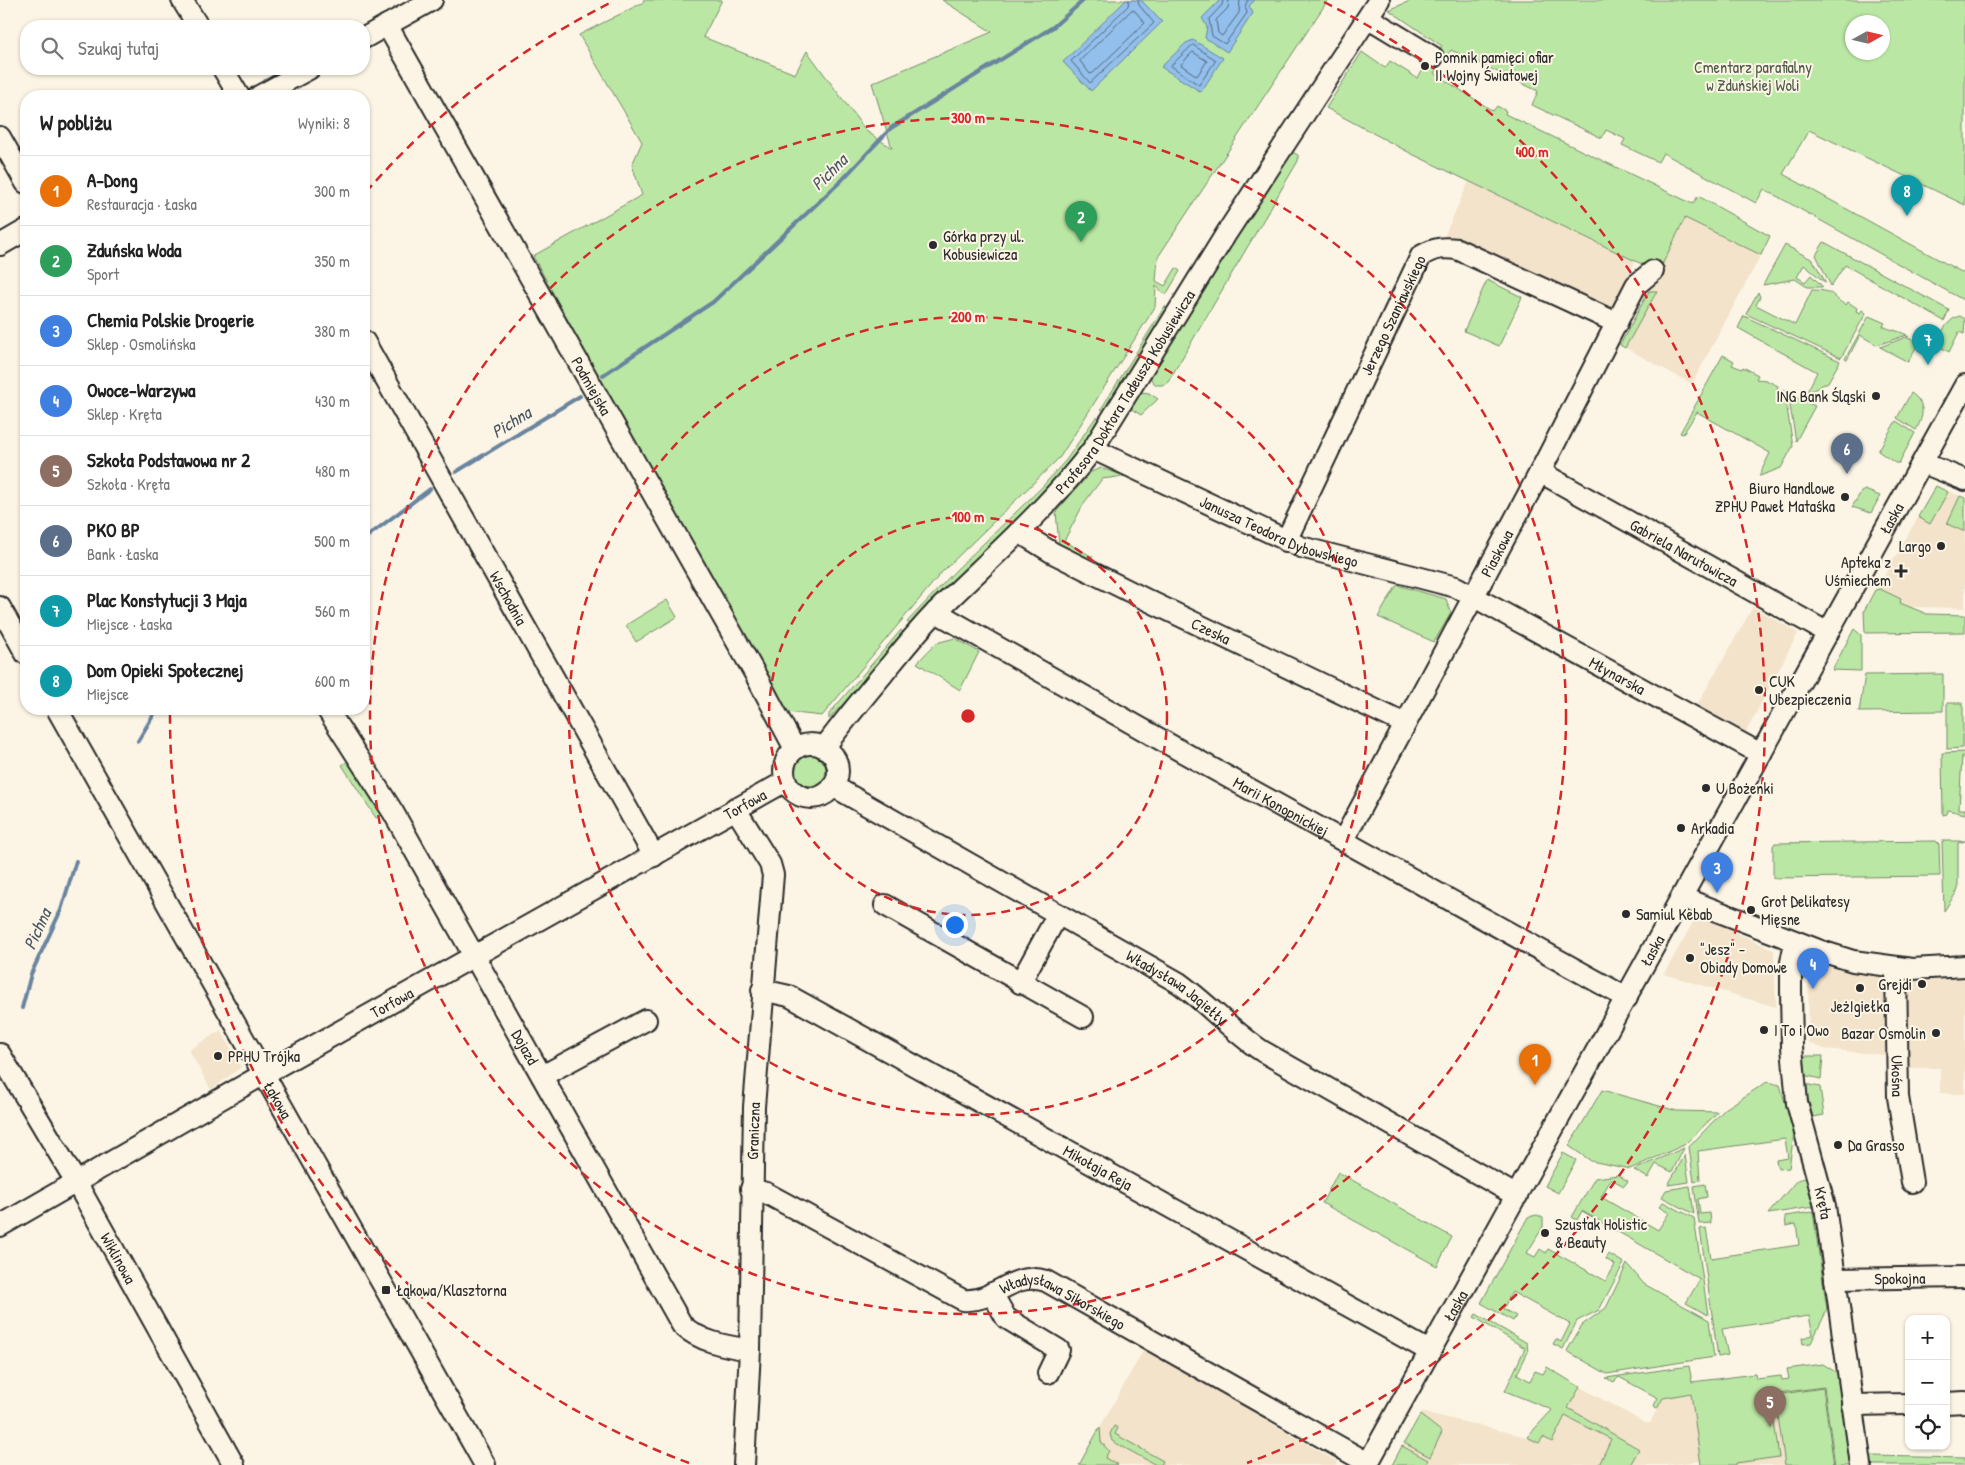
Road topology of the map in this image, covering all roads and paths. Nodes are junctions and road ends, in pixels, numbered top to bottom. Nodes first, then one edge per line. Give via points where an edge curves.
1 (182, 0) edge
2 (432, 0) edge
3 (1379, 0) edge
4 (194, 20) edge
5 (1377, 23) dead end
6 (387, 25) junction
7 (370, 35) edge
8 (1433, 57) dead end
9 (227, 75) edge
10 (298, 75) edge
11 (235, 90) edge
12 (270, 90) edge
13 (0, 137) edge
14 (20, 172) edge
15 (20, 233) edge
16 (0, 245) edge
17 (1653, 271) dead end
18 (1617, 323) junction
19 (370, 351) edge
20 (1965, 386) edge
21 (1093, 449) junction
22 (1922, 463) junction
23 (1540, 472) junction
24 (1965, 480) edge
25 (1019, 532) junction
26 (1286, 540) junction
27 (1472, 595) junction
28 (0, 607) edge
29 (936, 612) junction
30 (1828, 633) junction
31 (20, 643) edge
32 (60, 715) edge
33 (331, 715) edge
34 (1405, 724) junction
35 (824, 748) junction
36 (795, 749) junction
37 (1761, 754) junction
38 (786, 781) junction
39 (832, 786) junction
40 (735, 808) junction
41 (1344, 839) junction
42 (654, 856) junction
43 (1683, 898) junction
44 (885, 905) dead end
45 (1058, 914) junction
46 (1795, 942) junction
47 (474, 956) junction
48 (1965, 966) edge
49 (1896, 968) junction
50 (1020, 983) junction
51 (762, 990) junction
52 (1627, 998) junction
53 (1083, 1017) dead end
54 (646, 1020) dead end
55 (0, 1054) edge
56 (264, 1074) junction
57 (542, 1076) junction
58 (76, 1182) junction
59 (1912, 1182) dead end
60 (751, 1190) junction
61 (1517, 1196) junction
62 (0, 1226) edge
63 (1965, 1277) edge
64 (1835, 1279) junction
65 (992, 1293) junction
66 (750, 1350) junction
67 (1431, 1352) junction
68 (1048, 1373) dead end
69 (1965, 1402) edge
70 (1950, 1403) edge
71 (1905, 1404) edge
72 (1852, 1405) junction
73 (1368, 1464) edge
74 (234, 1465) edge
75 (485, 1465) edge
76 (744, 1465) edge
77 (1861, 1465) edge

1 - 4 street
2 - 6 street
3 - 21 street, Profesora Doktora Tadeusza Kobusiewicza via 1226,234
5 - 8 street
6 - 7 street
6 - 36 street, Podmiejska
9 - 11 street
10 - 12 street
13 - 14 street
15 - 16 street
17 - 18 street, Piaskowa via 1636,285
18 - 23 street, Piaskowa
18 - 26 street, Jerzego Szaniawskiego via 1458,249 1438,248 1421,256
19 - 42 street, Wschodnia
20 - 22 street, Łaska
21 - 25 street, Profesora Doktora Tadeusza Kobusiewicza via 1076,472
21 - 26 street, Janusza Teodora Dybowskiego
22 - 24 street
22 - 30 street, Łaska
23 - 27 street, Piaskowa
23 - 30 street, Gabriela Narutowicza
25 - 29 street, Profesora Doktora Tadeusza Kobusiewicza
25 - 34 street, Czeska via 1053,553 1145,599
26 - 27 street, Janusza Teodora Dybowskiego via 1301,547 1456,586
27 - 34 street, Piaskowa
27 - 37 street, Młynarska
28 - 31 street
29 - 35 street, Profesora Doktora Tadeusza Kobusiewicza
29 - 41 street, Marii Konopnickiej
30 - 37 street, Łaska
32 - 56 street, Łąkowa
33 - 47 street, Dojazd via 393,812
34 - 41 street, Piaskowa
35 - 36 street via 809,744
35 - 39 street via 831,753 837,770
36 - 38 street via 784,764
37 - 43 street, Łaska
38 - 39 street via 796,794 812,798 827,792
38 - 40 street, Torfowa
39 - 45 street, Władysława Jagiełły
40 - 42 street, Torfowa
40 - 51 street, Graniczna via 770,864 773,875
41 - 52 street, Marii Konopnickiej
42 - 47 street, Torfowa
43 - 46 street
43 - 52 street, Łaska
44 - 50 street
45 - 50 street
45 - 61 street, Władysława Jagiełły via 1179,983 1262,1051
46 - 49 street via 1853,961
46 - 64 street, Kręta via 1791,992 1797,1103 1825,1206
47 - 56 street, Torfowa
47 - 57 street, Dojazd
48 - 49 street
49 - 59 street, Ukośna via 1898,1096
50 - 53 street
51 - 60 street, Graniczna
51 - 67 street, Mikołaja Reja via 789,996
52 - 61 street, Łaska
54 - 57 street
55 - 58 street, Wiklinowa
56 - 58 street, Torfowa
56 - 75 street, Łąkowa
57 - 66 street, Dojazd via 682,1325 691,1334 705,1340
58 - 62 street, Torfowa
58 - 74 street, Wiklinowa
60 - 65 street, Władysława Sikorskiego via 766,1193 963,1300 976,1301
60 - 66 street, Graniczna
61 - 67 street, Łaska
63 - 64 street, Spokojna
64 - 72 street, Kręta
65 - 68 street via 1006,1318 1059,1350
65 - 73 street, Władysława Sikorskiego via 1021,1279 1046,1281
66 - 76 street, Graniczna
67 - 73 street, Łaska
69 - 70 street
71 - 72 street
72 - 77 street, Kręta

